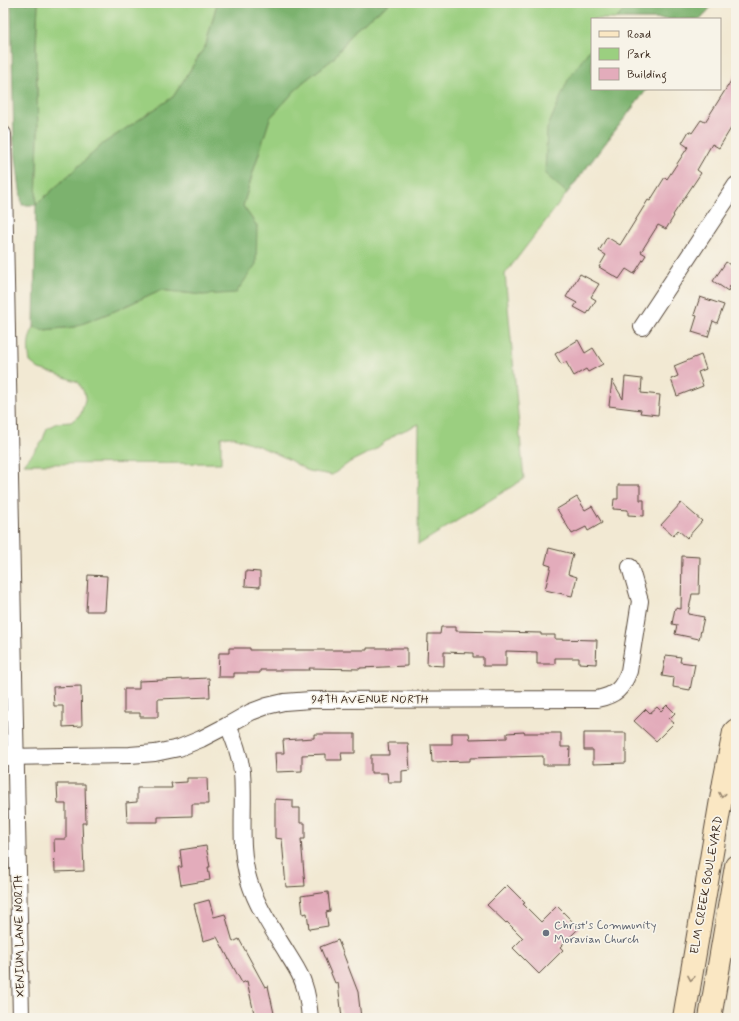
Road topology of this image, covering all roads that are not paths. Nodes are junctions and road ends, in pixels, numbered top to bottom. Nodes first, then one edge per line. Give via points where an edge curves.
1 (3, 134) edge
2 (736, 185) edge
3 (642, 328) dead end
4 (630, 567) dead end
5 (228, 725) junction
6 (736, 730) edge
7 (10, 757) edge
8 (736, 866) edge
9 (21, 1018) edge
10 (310, 1018) edge
11 (684, 1018) edge
12 (710, 1018) edge

1 - 7 street, XENIUM LANE NORTH
2 - 3 street
4 - 5 street, 94TH AVENUE NORTH via 640,601 629,671 618,690 608,696 597,699 284,702 251,712
5 - 7 street, 94TH AVENUE NORTH via 179,748 155,753
5 - 10 street via 237,747 242,770 243,843 249,880 264,914 304,985
6 -> 11 main road, ELM CREEK BOULEVARD via 724,782
7 - 9 street, XENIUM LANE NORTH
8 - 12 main road, ELM CREEK BOULEVARD

